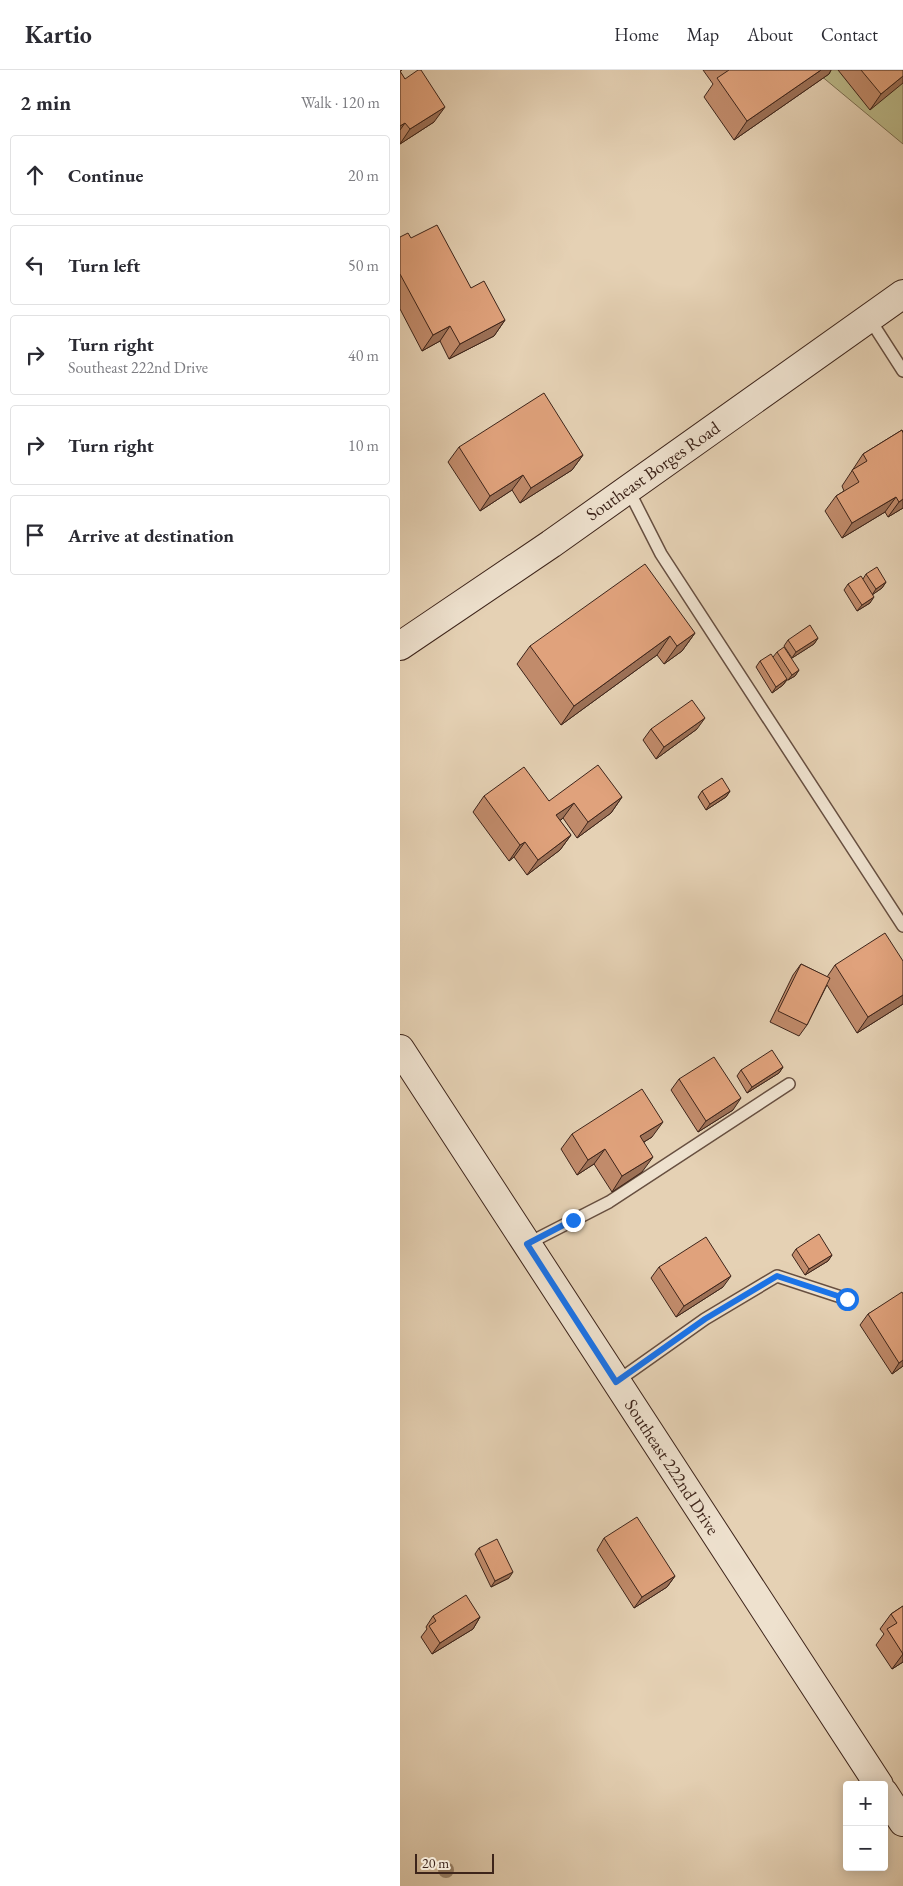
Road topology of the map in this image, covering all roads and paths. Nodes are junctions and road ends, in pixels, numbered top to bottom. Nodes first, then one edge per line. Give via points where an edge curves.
1 (903, 294) edge
2 (869, 318) junction
3 (903, 371) edge
4 (628, 489) junction
5 (400, 646) edge
6 (903, 926) edge
7 (400, 1049) edge
8 (789, 1084) dead end
9 (527, 1244) junction
10 (847, 1299) dead end
11 (616, 1382) junction
12 (876, 1781) edge
13 (888, 1799) edge
14 (903, 1822) edge

1 - 2 main road, Southeast Borges Road
2 - 3 lane
2 - 4 main road, Southeast Borges Road
4 - 5 main road, Southeast Borges Road
4 - 6 lane via 666,562
7 - 9 main road, Southeast 222nd Drive
8 - 9 lane via 609,1202
9 - 11 main road, Southeast 222nd Drive
10 - 11 lane via 777,1276 705,1319
11 - 12 main road, Southeast 222nd Drive
13 - 14 main road

